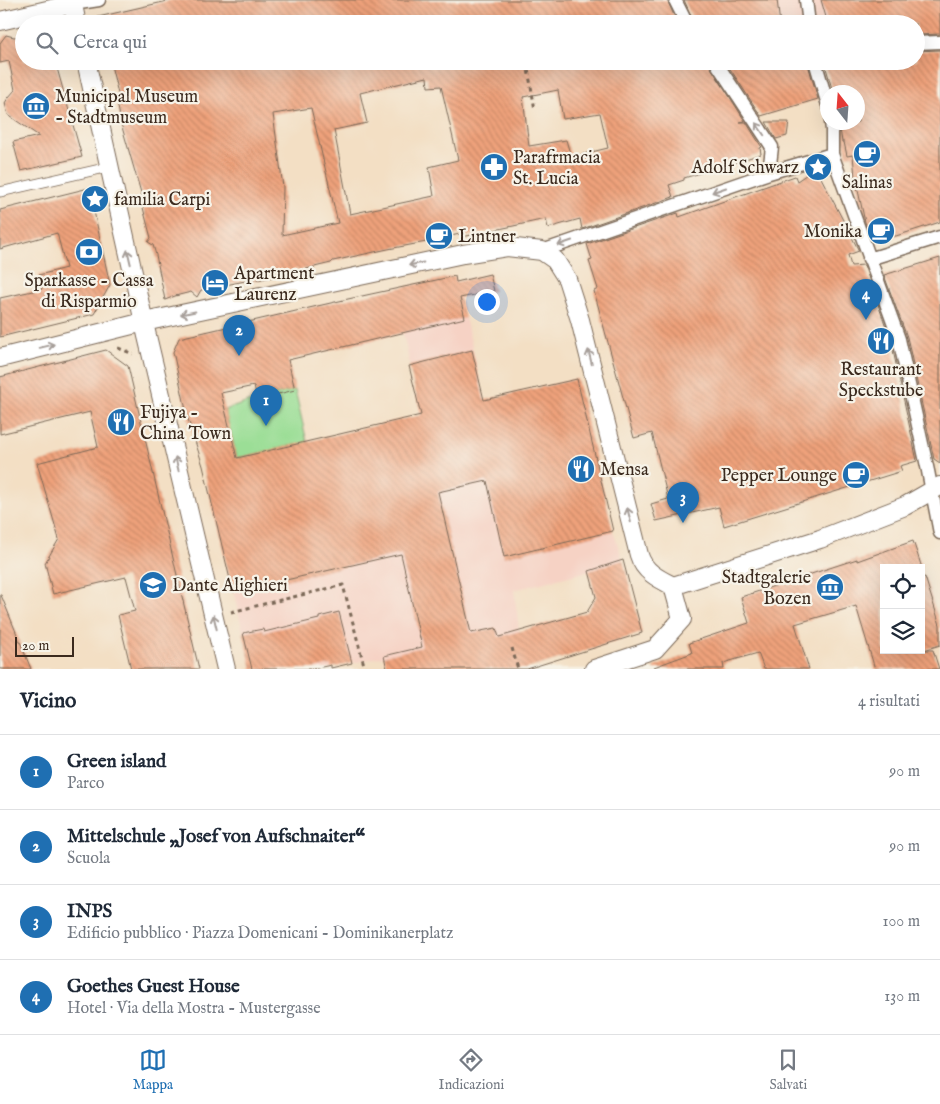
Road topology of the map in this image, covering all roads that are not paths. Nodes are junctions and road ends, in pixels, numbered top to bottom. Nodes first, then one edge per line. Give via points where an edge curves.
1 (99, 0) edge
2 (675, 0) edge
3 (806, 0) edge
4 (73, 2) edge
5 (22, 15) edge
6 (75, 15) edge
7 (682, 15) edge
8 (808, 15) edge
9 (15, 17) edge
10 (0, 21) edge
11 (940, 42) edge
12 (925, 43) edge
13 (88, 70) edge
14 (721, 70) edge
15 (817, 70) edge
16 (821, 85) edge
17 (832, 130) edge
18 (832, 154) junction
19 (109, 166) junction
20 (769, 173) junction
21 (0, 192) edge
22 (940, 237) edge
23 (542, 251) junction
24 (869, 259) junction
25 (144, 322) junction
26 (0, 358) edge
27 (936, 488) edge
28 (940, 533) edge
29 (673, 586) junction
30 (226, 669) edge
31 (594, 669) edge

1 - 4 street
2 - 7 street
3 - 8 street
4 - 5 street
4 - 6 street
9 - 10 street
11 - 12 street
13 - 19 street
20 -> 14 street via 772,147
15 - 16 street
17 - 18 street
18 - 20 street
18 - 24 street
19 - 21 lane
25 -> 19 street
20 -> 23 street
22 - 24 street
23 -> 25 street via 507,247 463,254
29 -> 23 street via 654,576 641,562 567,279 555,260
24 - 27 street via 899,339
26 -> 25 street
30 -> 25 street
27 - 28 street
27 - 29 street via 905,506 820,539
29 - 31 street via 682,619 667,637 654,649

